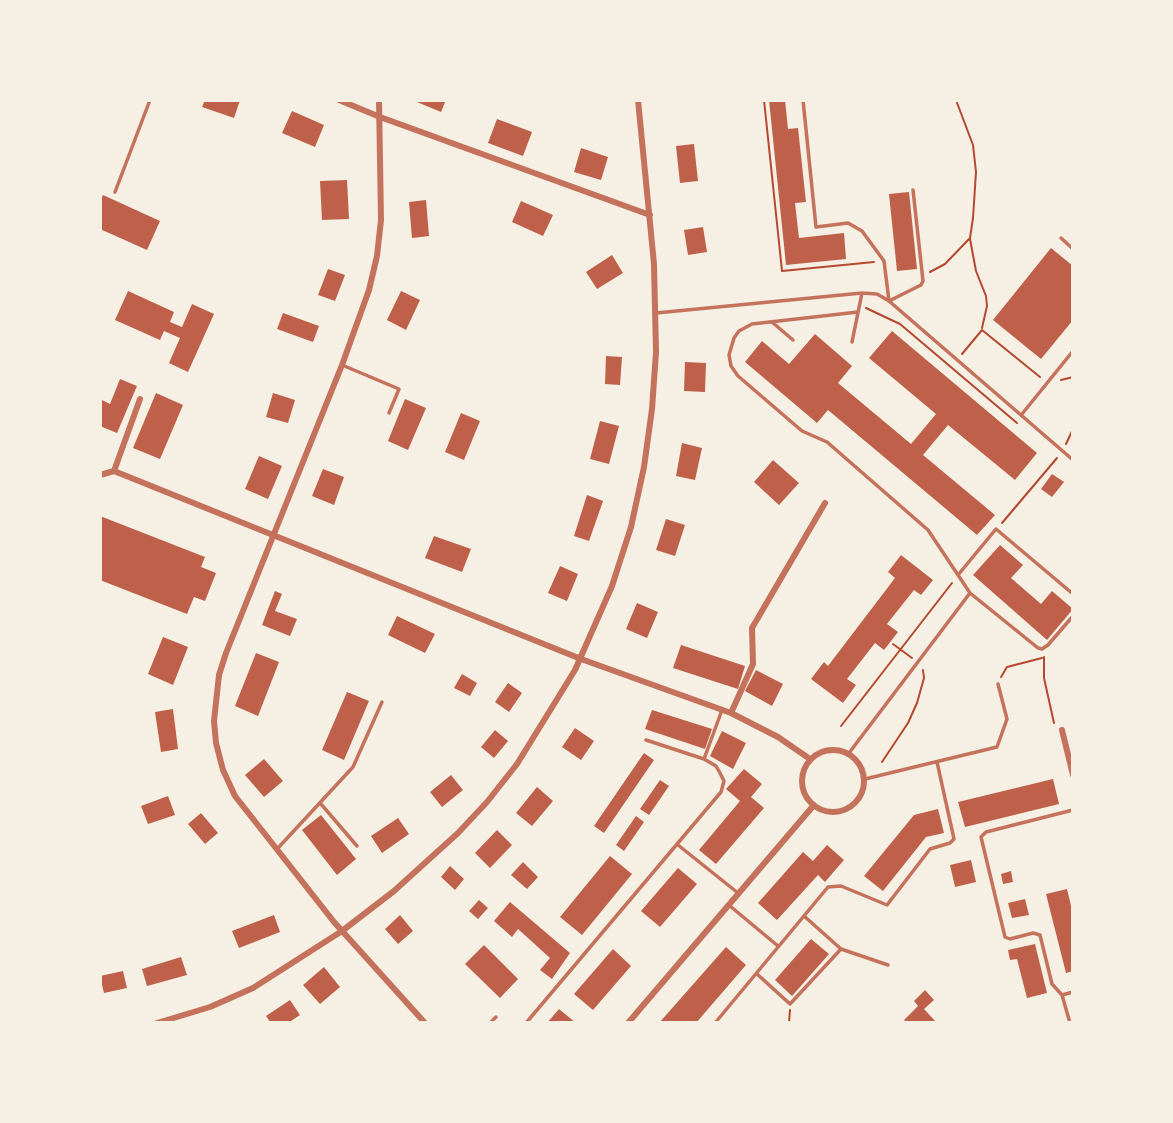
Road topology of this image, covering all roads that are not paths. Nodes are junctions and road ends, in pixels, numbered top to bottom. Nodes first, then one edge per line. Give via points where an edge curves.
1 (150, 100) edge
2 (339, 100) edge
3 (379, 100) edge
4 (638, 100) edge
5 (803, 100) edge
6 (380, 117) junction
7 (913, 190) dead end
8 (115, 192) dead end
9 (650, 215) junction
10 (1061, 238) dead end
11 (1073, 248) edge
12 (862, 293) junction
13 (889, 301) junction
14 (858, 312) junction
15 (656, 313) junction
16 (772, 322) junction
17 (793, 340) dead end
18 (852, 342) dead end
19 (1073, 351) edge
20 (342, 366) junction
21 (140, 400) dead end
22 (389, 413) dead end
23 (1021, 414) junction
24 (1073, 460) edge
25 (114, 471) junction
26 (100, 475) edge
27 (825, 503) dead end
28 (274, 535) junction
29 (958, 575) junction
30 (970, 593) junction
31 (1073, 594) edge
32 (1073, 616) edge
33 (581, 659) junction
34 (998, 684) road end
35 (382, 702) dead end
36 (722, 710) junction
37 (731, 713) junction
38 (1062, 730) dead end
39 (646, 740) dead end
40 (849, 754) junction
41 (704, 758) junction
42 (810, 759) junction
43 (937, 762) junction
44 (1073, 775) edge
45 (865, 779) junction
46 (321, 804) junction
47 (814, 805) junction
48 (1073, 810) edge
49 (678, 845) junction
50 (357, 846) dead end
51 (277, 850) junction
52 (738, 893) junction
53 (728, 905) junction
54 (804, 916) junction
55 (342, 931) junction
56 (778, 946) junction
57 (841, 949) junction
58 (888, 965) dead end
59 (756, 974) junction
60 (1073, 992) edge
61 (1062, 995) junction
62 (496, 1017) dead end
63 (157, 1023) edge
64 (425, 1023) edge
65 (490, 1023) edge
66 (527, 1023) edge
67 (628, 1023) edge
68 (715, 1023) edge
69 (1070, 1023) edge

1 - 8 lane
2 - 6 street
3 - 6 street
4 - 9 street
5 - 13 lane via 816,227 855,225 884,261
6 - 9 street
6 - 20 street via 377,256
7 - 13 lane via 921,285
9 - 15 street
10 - 11 lane
12 - 13 lane
12 - 14 lane
12 - 15 lane
13 - 23 lane
14 - 16 lane
14 - 18 lane
15 - 33 street via 652,409 639,491 612,586
16 - 17 lane
16 - 29 lane via 747,326 734,338 729,355 738,376 802,431 827,442 928,530
19 - 23 lane
20 - 22 lane via 399,389
20 - 28 street
21 - 25 street
23 - 24 lane
25 - 26 street
25 - 28 street
27 - 37 street via 752,628 752,664
28 - 33 street
28 - 51 street via 219,674 214,721 223,770 235,796
29 - 30 lane
29 - 31 lane via 996,529
30 - 32 lane via 1038,648 1046,648
30 - 40 lane
33 - 36 street
33 - 55 street via 517,764 486,802 394,891
34 - 43 lane via 1007,719 998,747
35 - 46 lane via 353,767
36 - 37 street
36 - 41 lane
37 - 42 street
38 - 44 street
39 - 41 lane
40 - 42 street via 829,750
40 - 45 street via 857,760
41 - 49 lane via 716,766 724,782
42 - 47 street via 802,778
43 - 45 lane
43 - 54 lane via 954,839 930,849 887,905 841,886 828,887
45 - 47 street via 852,806 833,812
46 - 50 lane
46 - 51 lane
47 - 52 street
48 - 61 lane via 981,837 1005,937 1040,935 1052,984
49 - 52 lane
49 - 66 lane
51 - 55 street
52 - 53 street
53 - 56 lane
53 - 67 street
54 - 56 lane
54 - 57 lane
55 - 63 street via 253,988
55 - 64 street
56 - 59 lane
57 - 58 lane
57 - 59 lane via 790,1004
59 - 68 lane
60 - 61 lane
61 - 69 lane
62 - 65 lane

